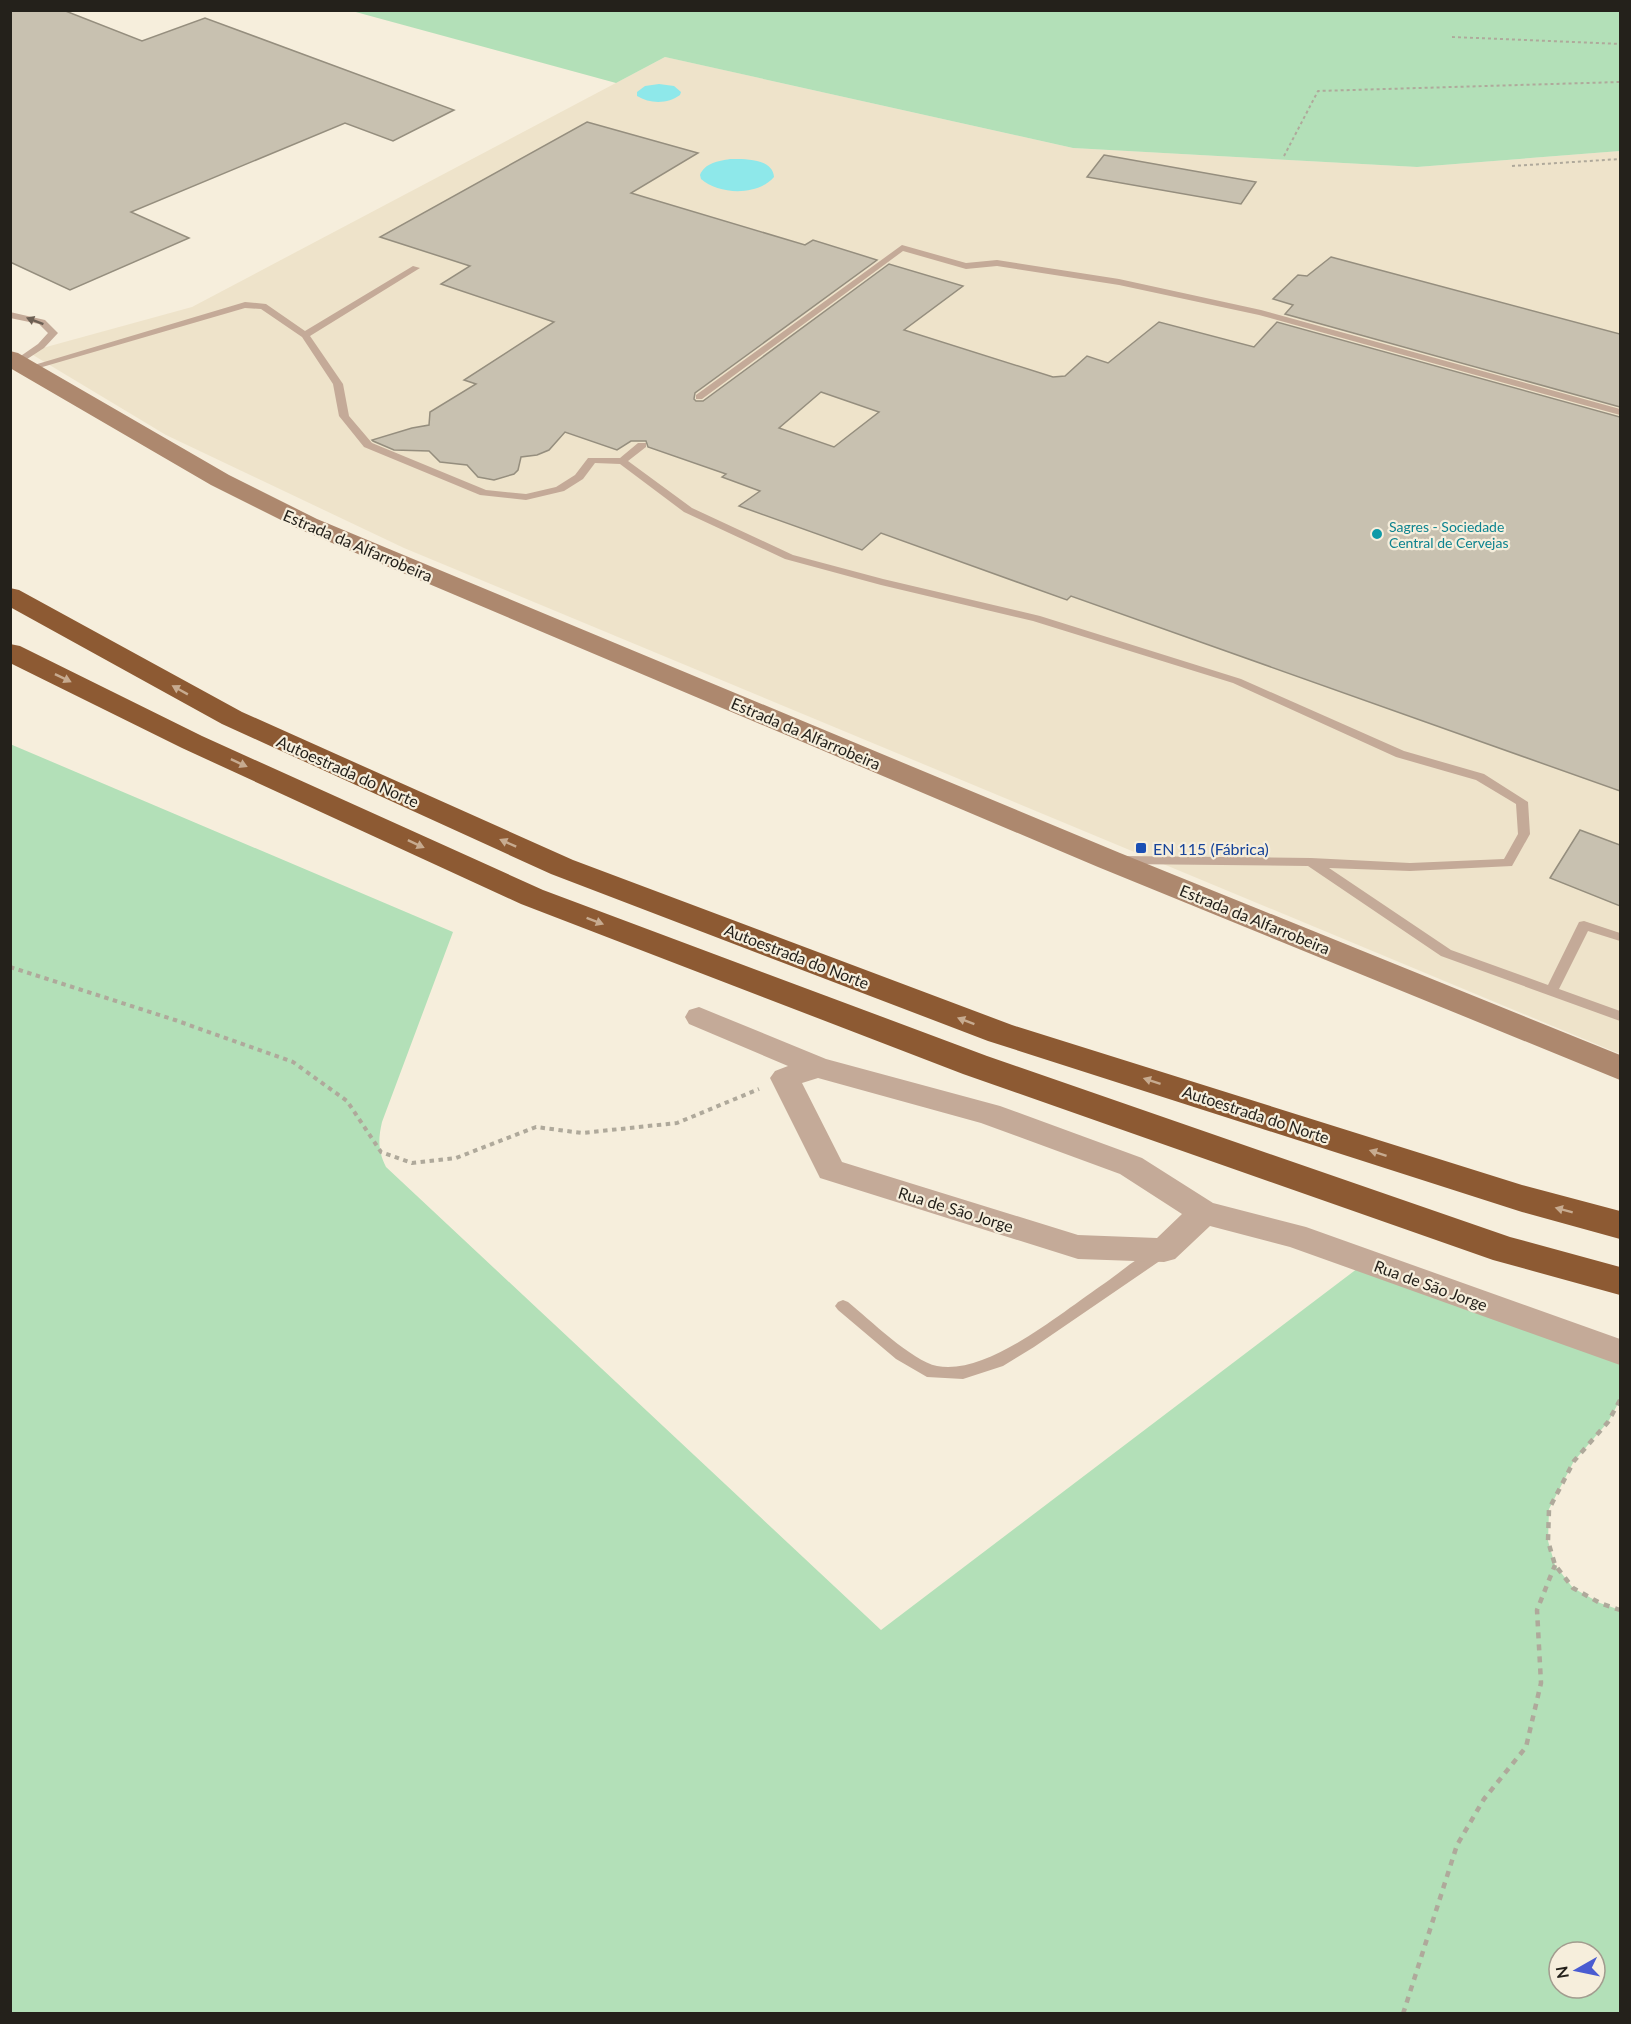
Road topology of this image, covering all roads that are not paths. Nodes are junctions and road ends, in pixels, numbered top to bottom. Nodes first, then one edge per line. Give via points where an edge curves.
1 (416, 268) dead end
2 (10, 315) edge
3 (305, 335) junction
4 (19, 363) edge
5 (699, 397) dead end
6 (1620, 412) edge
7 (642, 445) dead end
8 (622, 461) junction
9 (10, 596) edge
10 (10, 652) edge
11 (1109, 860) junction
12 (1311, 862) junction
13 (1620, 937) edge
14 (1551, 992) junction
15 (1620, 1016) edge
16 (699, 1017) dead end
17 (817, 1067) junction
18 (1620, 1068) edge
19 (1204, 1213) junction
20 (1620, 1225) edge
21 (1164, 1251) junction
22 (1620, 1281) edge
23 (843, 1306) dead end
24 (1620, 1352) edge

1 - 3 lane
4 -> 2 lane via 53,333 42,322
3 - 4 lane via 263,306 245,305
3 - 8 lane via 338,384 344,416 368,446 484,493 526,497 560,489 579,477 592,460
4 - 11 main road, Estrada da Alfarrobeira via 220,480 308,524
5 - 6 lane via 902,248 966,266 996,262 1119,282 1262,313
7 - 8 lane
8 - 12 lane via 688,510 789,557 1036,618 1237,681 1400,754 1480,777 1522,802 1524,834 1508,863 1349,867
20 -> 9 highway, Autoestrada do Norte via 1522,1198 1000,1033 562,867 232,718
10 -> 22 highway via 192,742 532,897 975,1065 1506,1250
11 - 12 lane
11 - 18 main road, Estrada da Alfarrobeira
12 - 14 lane via 1446,954
13 - 14 lane via 1584,925
14 - 15 lane
16 - 17 street, Rua de São Jorge
17 - 19 street, Rua de São Jorge via 989,1114 1131,1166
17 - 21 street, Rua de São Jorge via 785,1078 831,1170 1078,1247
19 - 21 street
19 - 24 street, Rua de São Jorge via 1295,1236
21 - 23 lane via 1029,1343 997,1362 963,1373 933,1372 902,1355

